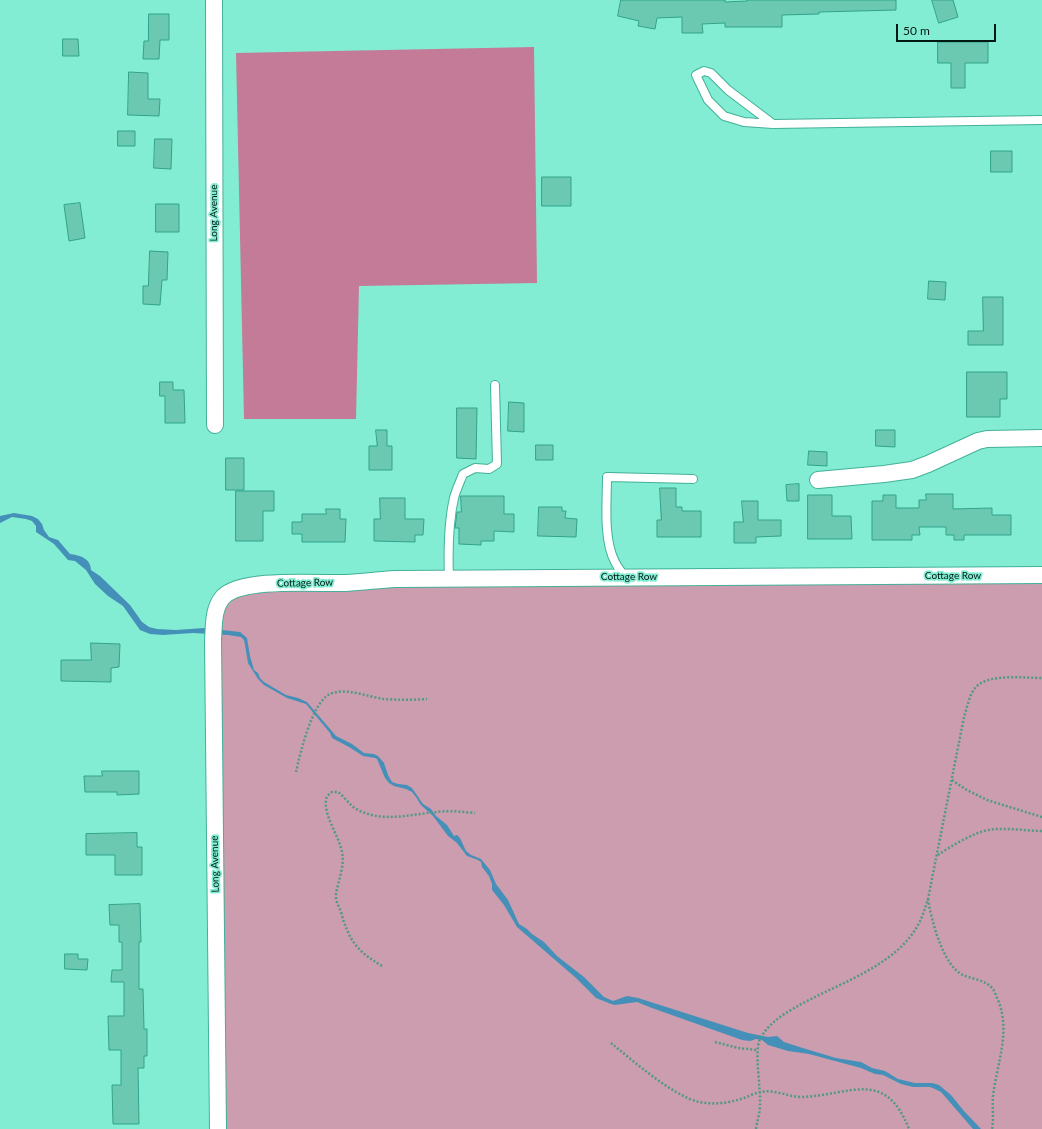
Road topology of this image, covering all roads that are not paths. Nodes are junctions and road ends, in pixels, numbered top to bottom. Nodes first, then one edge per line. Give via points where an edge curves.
1 (214, 0) edge
2 (1042, 120) edge
3 (773, 124) junction
4 (495, 385) dead end
5 (215, 425) dead end
6 (1042, 438) edge
7 (693, 480) dead end
8 (818, 480) dead end
9 (1042, 575) edge
10 (626, 578) junction
11 (449, 579) junction
12 (221, 600) joint
13 (218, 1129) edge

1 - 5 street, Long Avenue
2 - 3 lane
3 - 3 lane via 744,122 724,116 708,100 696,75 704,71 712,74 728,90
4 - 11 lane via 497,464 489,469 475,468 463,474 454,498 450,523
6 - 8 street via 987,439 912,470
7 - 10 lane via 607,477 607,526 610,548 615,562
9 - 10 street, Cottage Row
10 - 11 street, Cottage Row
11 - 12 street, Cottage Row via 255,585 232,590
12 - 13 street, Long Avenue via 214,619 213,640

